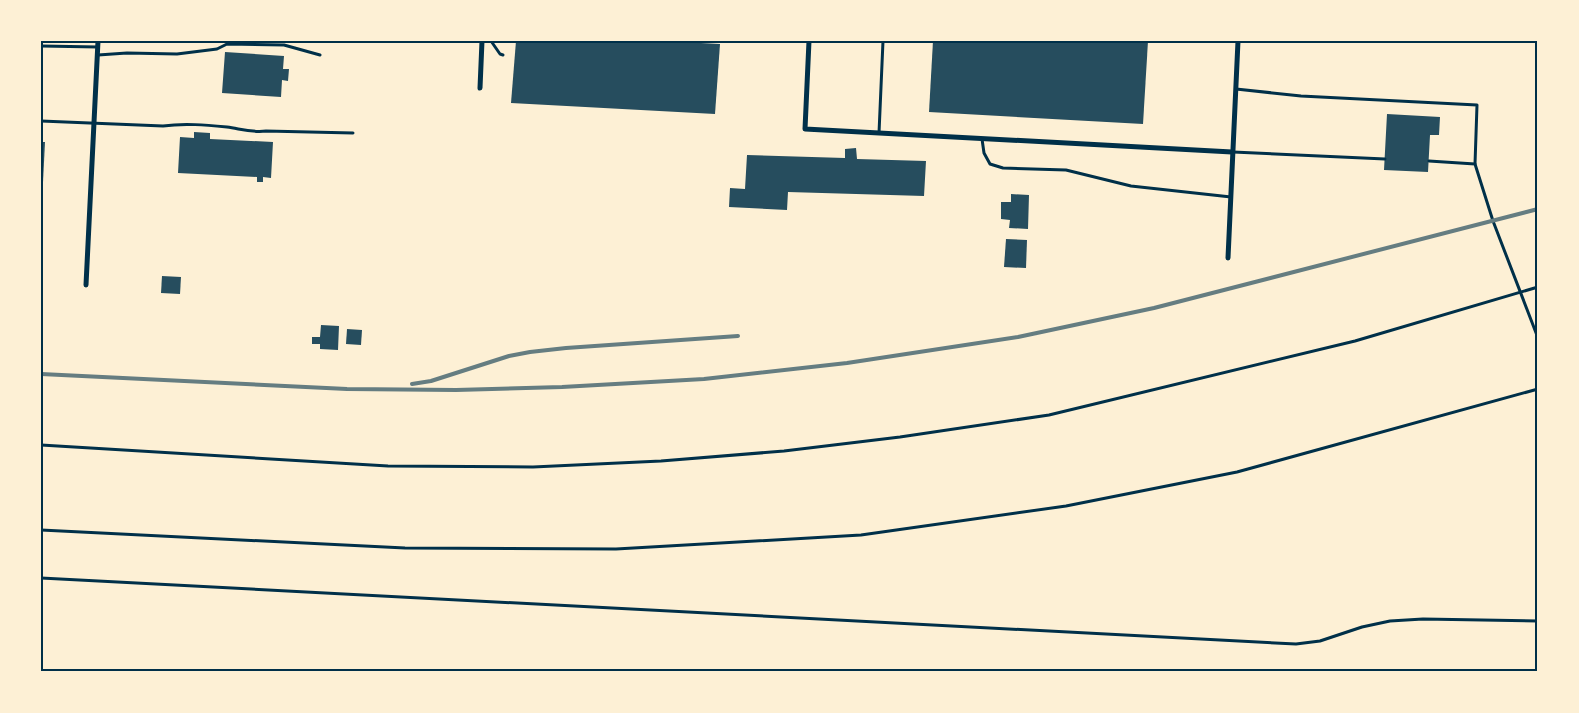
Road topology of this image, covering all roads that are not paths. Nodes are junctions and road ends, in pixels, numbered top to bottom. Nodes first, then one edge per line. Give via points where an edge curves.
1 (482, 41) edge
2 (490, 41) edge
3 (809, 41) edge
4 (883, 41) edge
5 (1238, 41) edge
6 (98, 44) edge
7 (41, 46) edge
8 (97, 55) junction
9 (320, 55) dead end
10 (503, 55) dead end
11 (480, 88) dead end
12 (1236, 89) junction
13 (41, 121) edge
14 (94, 123) junction
15 (353, 133) dead end
16 (879, 133) junction
17 (982, 139) junction
18 (1232, 152) junction
19 (1385, 159) dead end
20 (1429, 161) dead end
21 (1475, 164) junction
22 (1231, 198) junction
23 (1228, 258) dead end
24 (86, 284) dead end
25 (1538, 287) edge
26 (1520, 291) junction
27 (1538, 338) edge
28 (1538, 389) edge
29 (41, 445) edge
30 (41, 530) edge
31 (41, 578) edge
32 (1538, 621) edge

1 - 11 street
2 - 10 lane
3 - 16 street via 805,129
4 - 16 lane
5 - 12 street
6 - 7 lane
6 - 8 street
8 - 9 lane via 177,54 217,49 227,44 284,45
8 - 14 street
12 - 18 street
12 - 21 lane via 1302,96 1476,104
13 - 14 lane
14 - 15 lane via 180,124 253,132
14 - 24 street
16 - 17 street
17 - 18 street
17 - 22 lane via 990,164 1003,168 1066,170 1131,186
18 - 19 lane
18 - 22 street
20 - 21 lane
21 - 26 lane
22 - 23 street
25 - 26 lane
26 - 27 lane
26 - 29 lane via 1355,341 1049,415 784,451 661,461 514,467 388,466
28 - 30 lane via 1237,472 1066,506 861,535 616,549 405,548
31 - 32 lane via 1296,644 1320,641 1390,621

